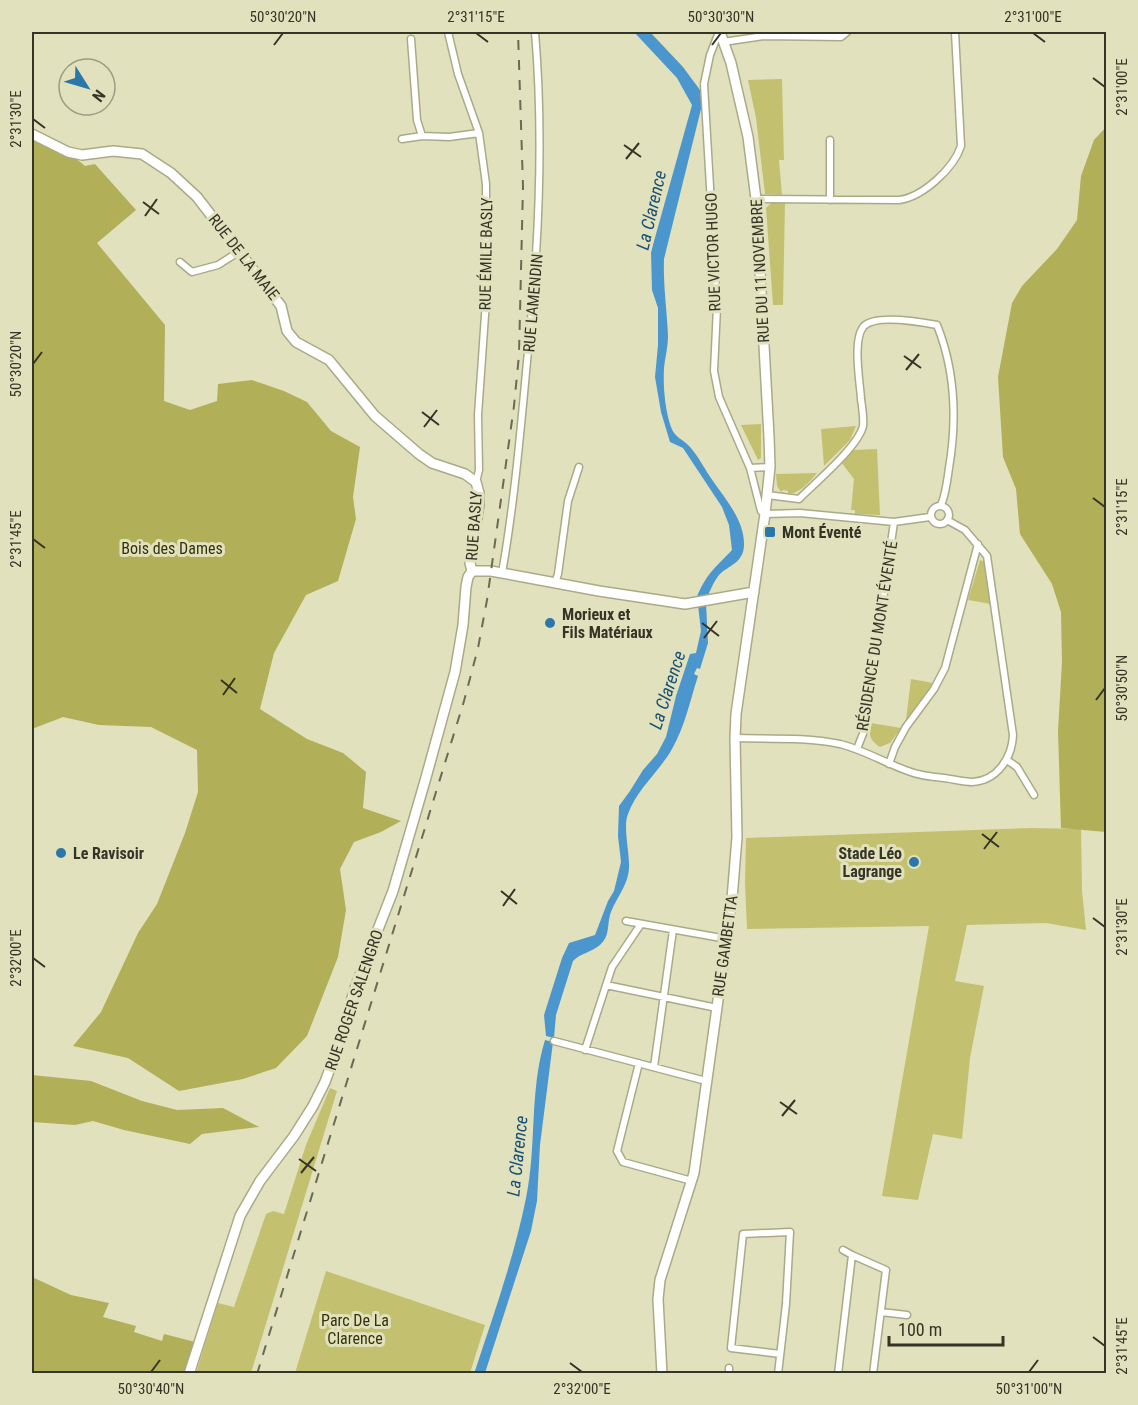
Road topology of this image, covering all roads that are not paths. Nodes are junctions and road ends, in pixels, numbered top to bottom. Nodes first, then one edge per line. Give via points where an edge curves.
1 (448, 32) edge
2 (535, 32) edge
3 (719, 32) edge
4 (847, 32) edge
5 (955, 32) edge
6 (411, 39) dead end
7 (723, 42) junction
8 (479, 133) junction
9 (32, 134) edge
10 (422, 136) junction
11 (402, 139) dead end
12 (830, 140) dead end
13 (756, 199) junction
14 (830, 200) junction
15 (240, 250) junction
16 (180, 262) dead end
17 (579, 467) dead end
18 (770, 467) junction
19 (750, 468) junction
20 (476, 482) junction
21 (767, 495) junction
22 (800, 499) junction
23 (941, 505) junction
24 (800, 513) junction
25 (765, 514) junction
26 (930, 517) junction
27 (947, 520) junction
28 (894, 522) junction
29 (978, 544) junction
30 (472, 571) junction
31 (502, 573) junction
32 (555, 583) junction
33 (754, 592) junction
34 (735, 738) junction
35 (858, 749) junction
36 (1007, 760) junction
37 (889, 764) junction
38 (1034, 795) dead end
39 (626, 921) dead end
40 (641, 924) junction
41 (673, 930) junction
42 (727, 939) junction
43 (606, 985) junction
44 (664, 995) junction
45 (717, 1008) junction
46 (554, 1041) dead end
47 (585, 1050) junction
48 (639, 1063) junction
49 (654, 1067) junction
50 (706, 1081) junction
51 (692, 1181) junction
52 (843, 1250) dead end
53 (852, 1255) junction
54 (881, 1312) junction
55 (907, 1315) dead end
56 (780, 1354) junction
57 (189, 1374) edge
58 (662, 1374) edge
59 (778, 1374) edge
60 (837, 1374) edge
61 (873, 1374) edge

1 - 8 street, RUE ÉMILE BASLY
2 - 31 street, RUE LAMENDIN via 539,238 523,419
3 - 7 street, RUE DU 11 NOVEMBRE
3 - 19 street, RUE VICTOR HUGO via 704,84 717,306 714,371 719,397
4 - 7 street via 841,37 764,36
5 - 14 street via 962,136 953,162 910,199
6 - 10 street via 417,120
7 - 13 street, RUE DU 11 NOVEMBRE via 748,137
8 - 10 street
8 - 20 street, RUE ÉMILE BASLY via 488,236
9 - 15 street, RUE DE LA MAIE via 75,154 142,154 197,197
10 - 11 street
12 - 14 street
13 - 14 street
13 - 18 street, RUE DU 11 NOVEMBRE
15 - 16 street via 218,265 192,272
15 - 20 street, RUE DE LA MAIE via 281,306 287,331 296,342 329,360 375,416 418,454
17 - 32 street via 568,501
18 - 19 street
18 - 21 street, RUE DU 11 NOVEMBRE
19 - 25 street, RUE VICTOR HUGO
20 - 30 street, RUE BASLY via 479,505
21 - 22 street
21 - 25 street, RUE DU 11 NOVEMBRE
22 - 23 street via 855,443 863,426 860,332 872,321 904,320 937,325 955,400 952,450
22 - 24 street
23 - 26 street via 933,508
23 - 27 street via 948,511
24 - 25 street, RÉSIDENCE DU MONT ÉVENTÉ
24 - 28 street, RÉSIDENCE DU MONT ÉVENTÉ
25 - 33 street, RUE GAMBETTA
26 - 27 street via 938,524
26 - 28 street, RÉSIDENCE DU MONT ÉVENTÉ
27 - 29 street via 965,530
28 - 35 street, RÉSIDENCE DU MONT ÉVENTÉ via 868,707
29 - 36 street via 987,556 1009,702 1013,747
29 - 37 street via 945,668 906,727
30 - 31 street
30 - 57 street, RUE ROGER SALENGRO via 467,581 455,672 425,781 393,891 355,988 338,1049 313,1106 242,1211
31 - 32 street
32 - 33 street via 677,603
33 - 34 street, RUE GAMBETTA
34 - 35 street, RÉSIDENCE DU MONT ÉVENTÉ via 811,741
34 - 42 street, RUE GAMBETTA via 737,837
35 - 37 street, RÉSIDENCE DU MONT ÉVENTÉ
36 - 37 street, RÉSIDENCE DU MONT ÉVENTÉ via 993,774 972,782 927,777
36 - 38 street via 1017,767
39 - 40 street
40 - 41 street
40 - 43 street via 612,967
41 - 42 street
41 - 44 street
42 - 45 street, RUE GAMBETTA
43 - 44 street
43 - 47 street
44 - 45 street
44 - 49 street
45 - 50 street, RUE GAMBETTA
46 - 47 street
47 - 48 street
48 - 49 street
48 - 51 street via 617,1151 623,1162
49 - 50 street
50 - 51 street, RUE GAMBETTA
51 - 58 street, RUE GAMBETTA via 660,1280
52 - 53 street
53 - 54 street via 886,1270
53 - 60 street
54 - 55 street
54 - 61 street
56 - 56 street via 790,1232 743,1234 731,1348
56 - 59 street

